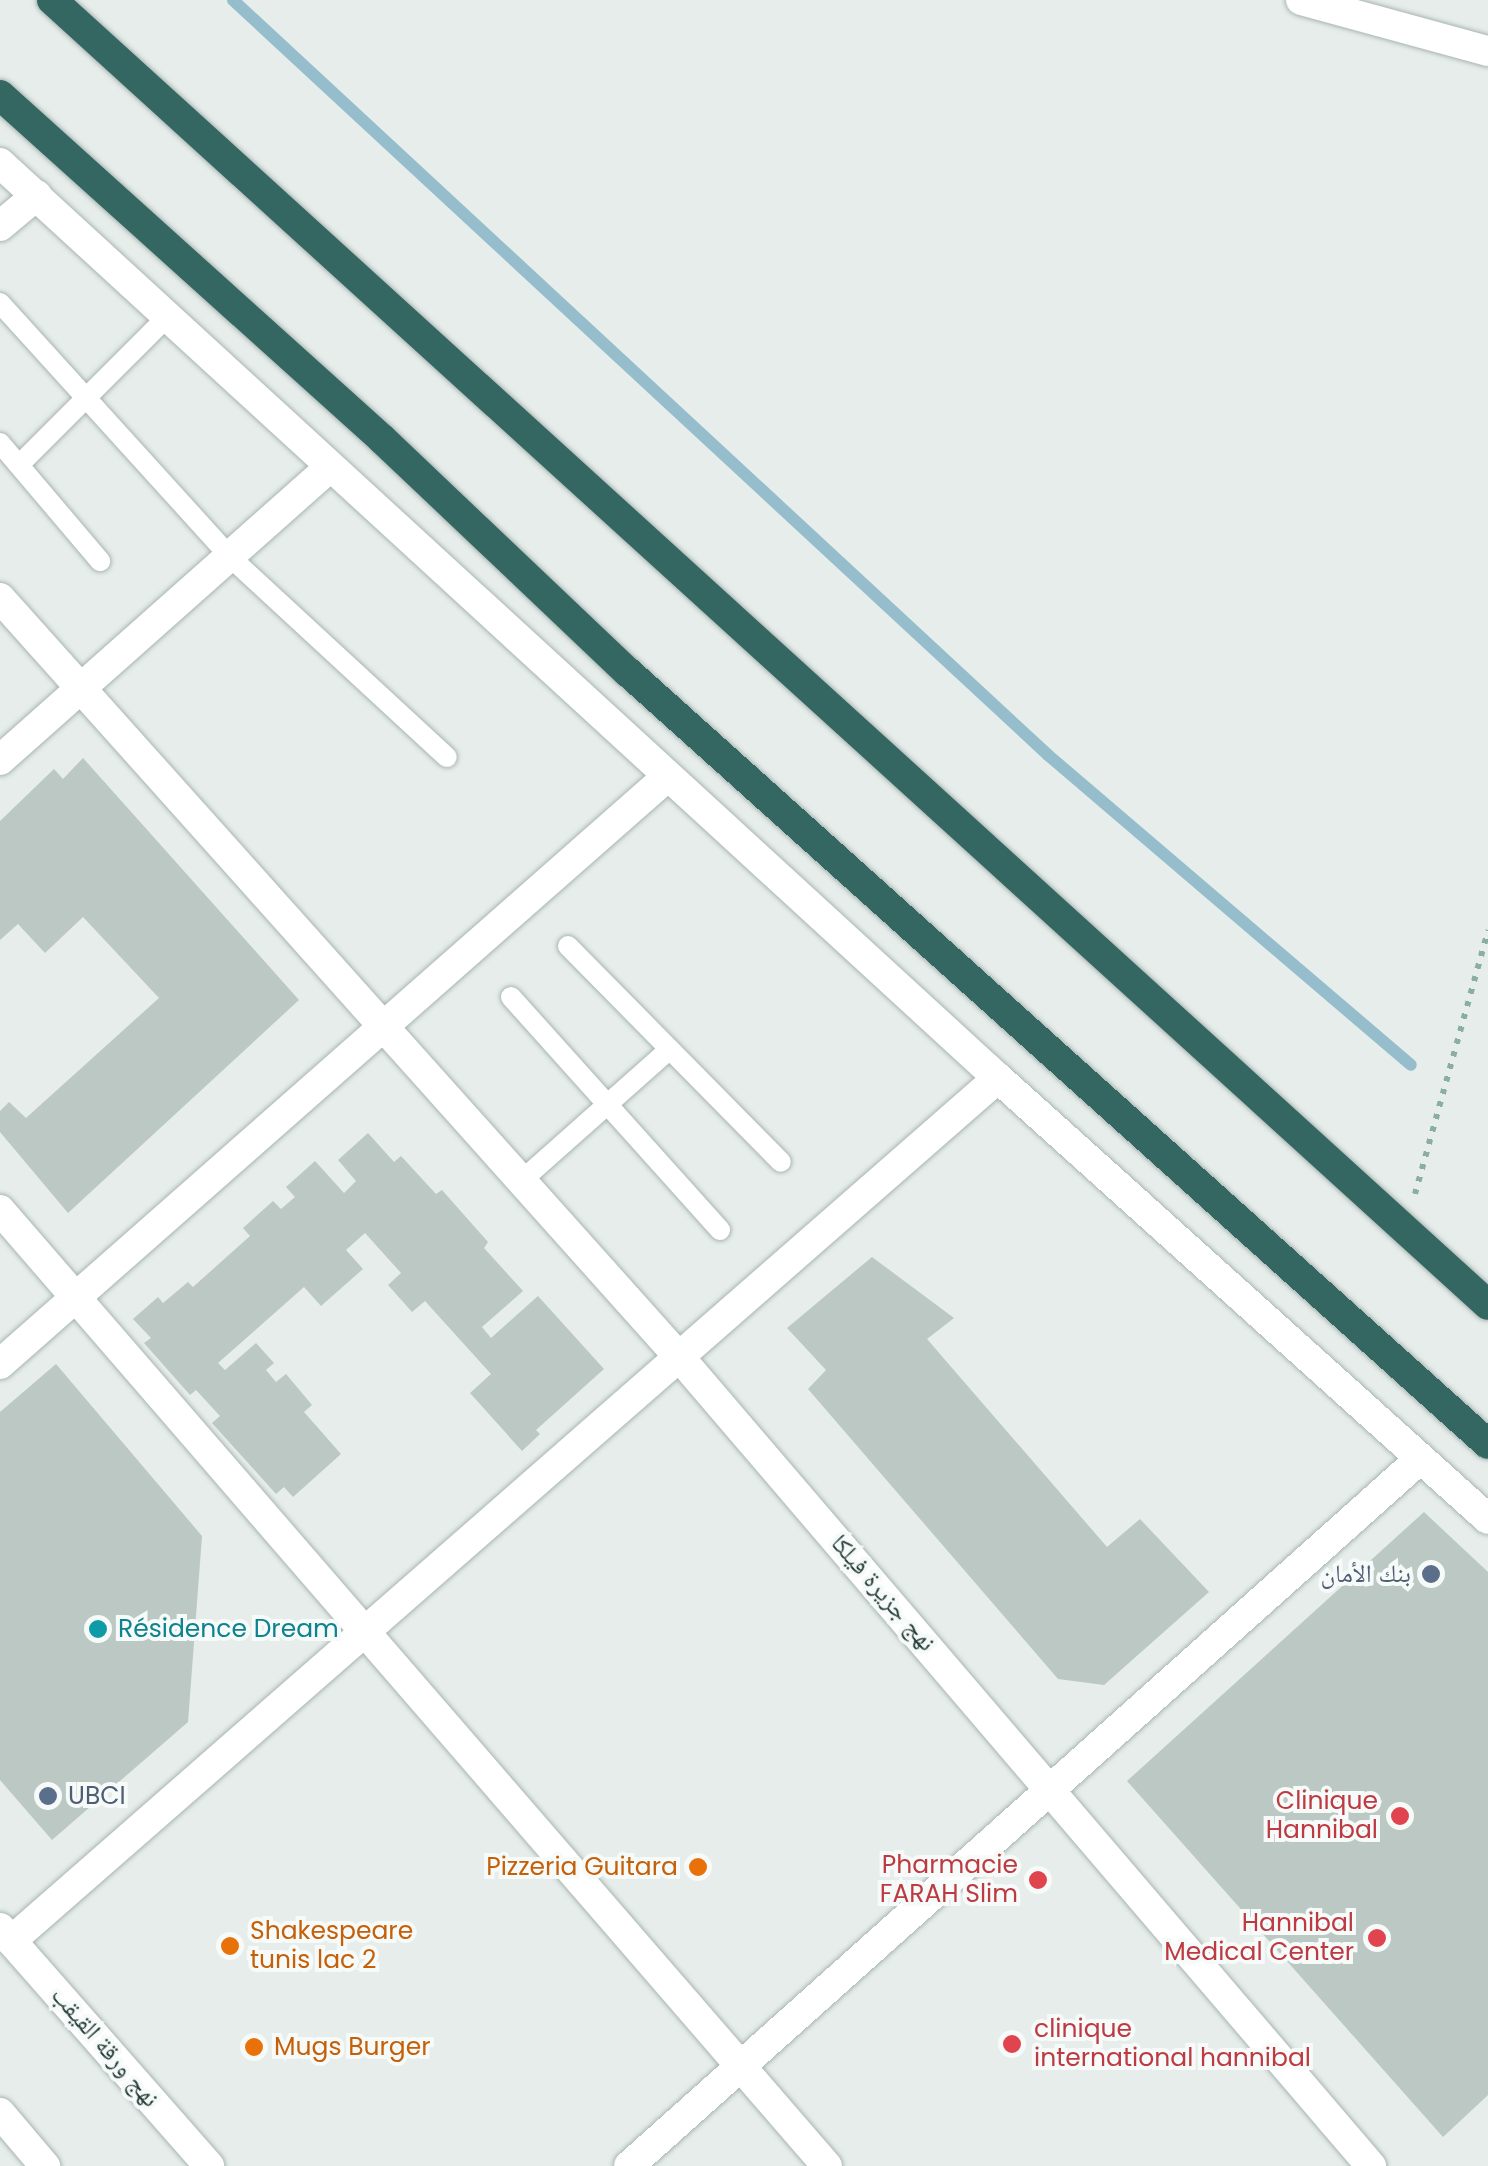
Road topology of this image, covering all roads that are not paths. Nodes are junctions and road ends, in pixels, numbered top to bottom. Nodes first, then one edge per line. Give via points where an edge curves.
1 (52, 0) edge
2 (1301, 0) edge
3 (1488, 51) edge
4 (0, 95) edge
5 (0, 162) edge
6 (37, 195) junction
7 (0, 226) edge
8 (0, 304) edge
9 (167, 318) junction
10 (84, 400) junction
11 (0, 443) edge
12 (19, 465) junction
13 (329, 468) junction
14 (230, 556) junction
15 (100, 561) dead end
16 (0, 598) edge
17 (80, 689) junction
18 (447, 757) dead end
19 (0, 760) edge
20 (668, 776) junction
21 (568, 946) dead end
22 (511, 997) dead end
23 (383, 1031) junction
24 (670, 1049) junction
25 (998, 1078) junction
26 (607, 1105) junction
27 (781, 1162) dead end
28 (520, 1182) junction
29 (0, 1210) edge
30 (720, 1230) dead end
31 (76, 1297) junction
32 (1488, 1304) edge
33 (681, 1359) junction
34 (0, 1364) edge
35 (1488, 1444) edge
36 (1421, 1458) junction
37 (1488, 1518) edge
38 (366, 1632) junction
39 (1052, 1789) junction
40 (6, 1934) edge
41 (741, 2066) junction
42 (0, 2113) edge
43 (46, 2166) edge
44 (210, 2166) edge
45 (629, 2166) edge
46 (826, 2166) edge
47 (1371, 2166) edge

1 - 32 highway
2 - 3 street
4 - 35 highway via 382,438 629,673
5 - 6 street
6 - 7 street
6 - 9 street
8 - 10 lane
9 - 10 lane
9 - 13 street
10 - 12 lane
10 - 14 lane
11 - 12 lane
12 - 15 lane
13 - 14 street
13 - 20 street
14 - 17 street
14 - 18 lane
16 - 17 street, نهج جزيرة فيلكا
17 - 19 street
17 - 23 street, نهج جزيرة فيلكا
20 - 23 street
20 - 25 street
21 - 24 lane
22 - 26 lane
23 - 28 street, نهج جزيرة فيلكا
23 - 31 street
24 - 26 lane
24 - 27 lane
25 - 33 street
25 - 36 street
26 - 28 lane
26 - 30 lane
28 - 33 street, نهج جزيرة فيلكا
29 - 31 street
31 - 34 street
31 - 38 street
33 - 38 street
33 - 39 street, نهج جزيرة فيلكا
36 - 37 street
36 - 39 street
38 - 40 street
38 - 41 street
39 - 41 street
39 - 47 street, نهج جزيرة فيلكا
40 - 44 street, نهج ورقة القيقب
41 - 45 street
41 - 46 street
42 - 43 street

